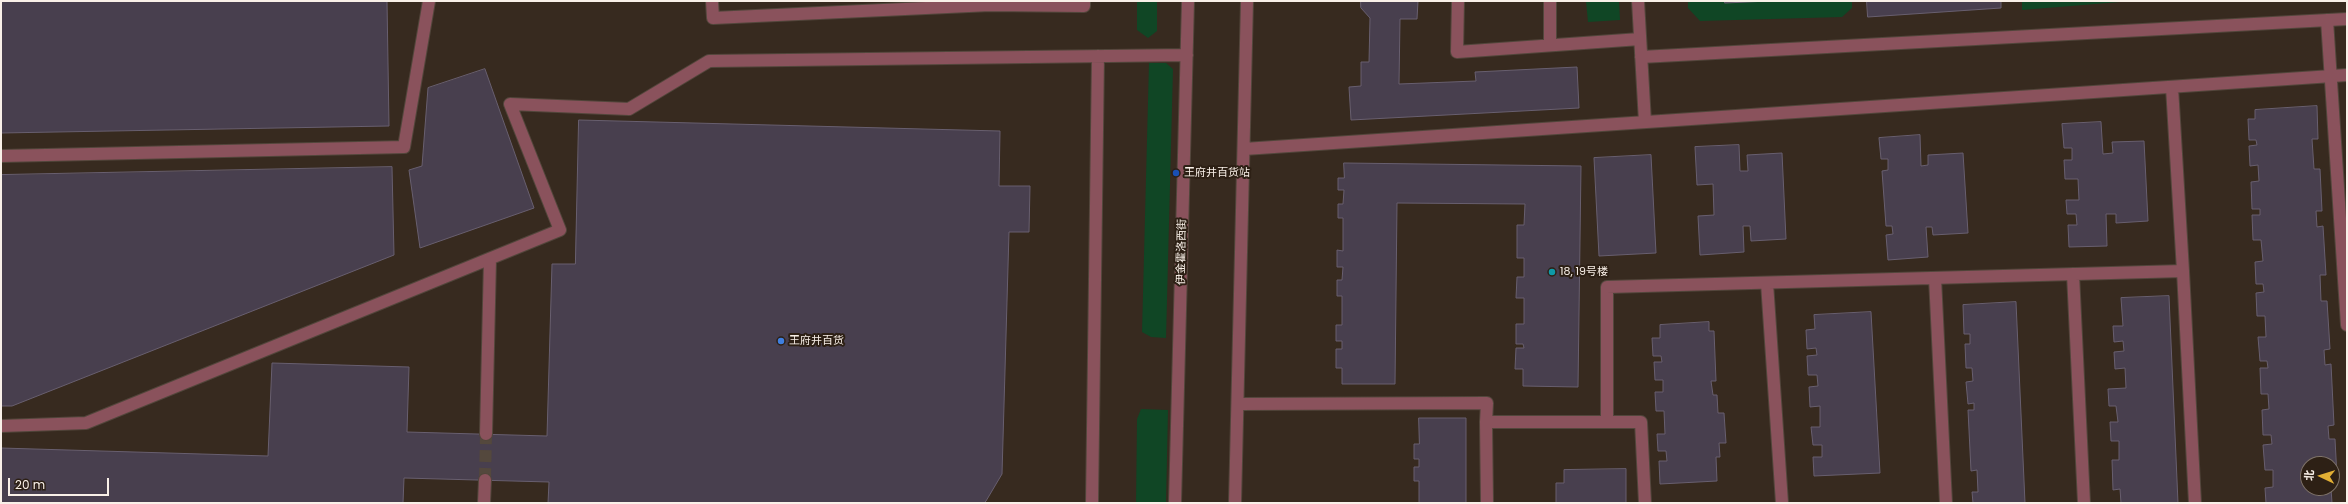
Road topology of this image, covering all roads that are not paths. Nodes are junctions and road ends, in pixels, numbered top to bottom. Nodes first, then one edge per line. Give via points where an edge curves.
1 (429, 1) edge
2 (712, 1) edge
3 (1084, 1) edge
4 (1188, 1) edge
5 (1247, 1) edge
6 (1458, 1) edge
7 (1550, 1) edge
8 (1638, 1) edge
9 (990, 3) edge
10 (2347, 19) edge
11 (2327, 20) junction
12 (1640, 39) junction
13 (1550, 45) junction
14 (1187, 55) junction
15 (1098, 56) junction
16 (1641, 57) junction
17 (2347, 75) edge
18 (2330, 76) junction
19 (2172, 87) junction
20 (1645, 122) junction
21 (1244, 149) junction
22 (1, 156) edge
23 (490, 259) junction
24 (2183, 270) junction
25 (2073, 274) junction
26 (1935, 278) junction
27 (1767, 283) junction
28 (2347, 324) edge
29 (1238, 404) junction
30 (1486, 422) junction
31 (1607, 422) junction
32 (1, 426) edge
33 (486, 434) tunnel mouth
34 (485, 480) tunnel mouth
35 (484, 503) edge
36 (1092, 503) edge
37 (1175, 503) edge
38 (1235, 503) edge
39 (1486, 503) edge
40 (1645, 503) edge
41 (1782, 503) edge
42 (1946, 503) edge
43 (2084, 503) edge
44 (2195, 503) edge

1 - 22 street via 404,147
2 - 9 street via 713,18
3 - 9 street via 1084,6
4 - 14 street, 伊金霍洛西街
5 - 21 street
6 - 13 street via 1457,52
7 - 13 street
8 - 12 street
10 - 11 street
11 - 16 street
11 - 18 street
12 - 13 street
12 - 16 street
14 - 15 street
14 - 37 street, 伊金霍洛西街
15 - 23 street via 709,61 629,109 510,104 560,230
15 - 36 street
16 - 20 street
17 - 18 street
18 - 19 street
18 - 28 street
19 - 20 street
19 - 24 street
20 - 21 street
21 - 29 street
23 - 32 street via 86,423
23 - 33 street
24 - 25 street
24 - 44 street
25 - 26 street
25 - 43 street
26 - 27 street
26 - 42 street
27 - 31 street via 1607,288
27 - 41 street
29 - 30 street via 1487,403
29 - 38 street
30 - 31 street
30 - 39 street
31 - 40 street via 1641,422
34 - 35 street

